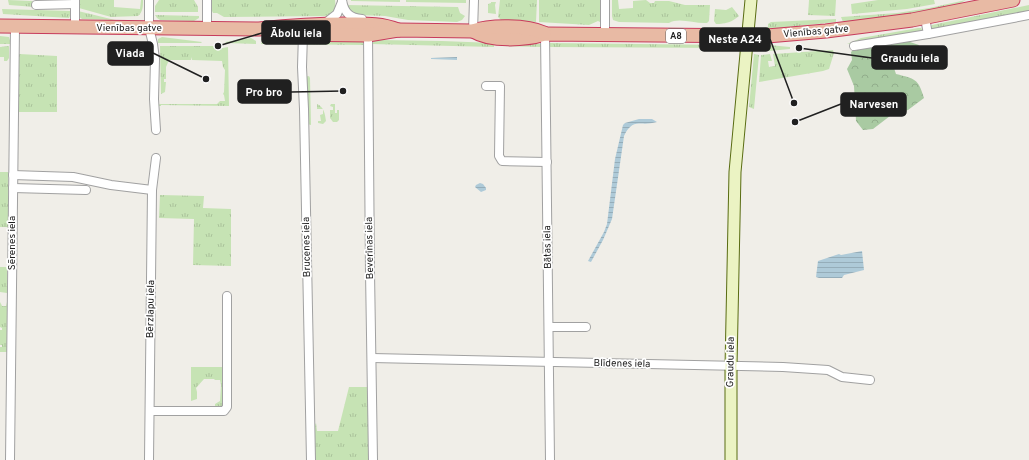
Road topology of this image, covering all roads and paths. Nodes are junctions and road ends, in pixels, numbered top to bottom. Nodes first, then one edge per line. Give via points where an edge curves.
1 (149, 0) edge
2 (207, 0) edge
3 (474, 0) edge
4 (605, 0) edge
5 (751, 0) edge
6 (1013, 0) edge
7 (342, 1) edge
8 (75, 2) edge
9 (36, 5) dead end
10 (1029, 15) edge
11 (925, 18) junction
12 (324, 24) junction
13 (376, 24) junction
14 (0, 26) edge
15 (15, 27) junction
16 (75, 28) junction
17 (149, 28) junction
18 (207, 29) junction
19 (259, 29) junction
20 (398, 30) junction
21 (473, 31) junction
22 (303, 34) junction
23 (545, 34) junction
24 (928, 34) junction
25 (368, 35) junction
26 (605, 35) junction
27 (747, 37) junction
28 (854, 46) dead end
29 (486, 86) dead end
30 (156, 130) dead end
31 (156, 158) dead end
32 (547, 162) junction
33 (13, 175) junction
34 (13, 188) junction
35 (86, 190) dead end
36 (152, 190) junction
37 (227, 296) dead end
38 (549, 327) junction
39 (586, 327) dead end
40 (372, 358) junction
41 (550, 363) junction
42 (731, 367) junction
43 (870, 380) dead end
44 (150, 411) junction
45 (10, 460) edge
46 (149, 460) edge
47 (311, 460) edge
48 (373, 460) edge
49 (550, 460) edge
50 (731, 460) edge

1 - 17 street
2 - 18 street
3 - 21 street
4 - 26 street
5 - 27 main road, Graudu iela
6 - 11 highway, Vienības gatve / A8
7 - 12 street via 337,14
7 - 13 street via 346,11 353,18
8 - 9 street
8 - 16 street
10 - 24 street
11 - 24 street
11 - 27 highway, Vienības gatve / A8 via 826,31
12 - 13 highway, Vienības gatve / A8
12 - 19 highway, Vienības gatve / A8
13 - 20 highway, Vienības gatve / A8
14 - 15 highway, Vienības gatve / A8
15 - 16 highway, Vienības gatve / A8
15 - 33 street, Sērenes iela
16 - 17 highway, Vienības gatve / A8
17 - 18 highway, Vienības gatve / A8
17 - 30 street via 155,59
18 - 19 highway, Vienības gatve / A8
19 - 22 highway, Vienības gatve / A8 via 284,34
20 - 21 highway, Vienības gatve / A8
20 - 25 highway, Vienības gatve / A8
21 - 23 highway, Vienības gatve / A8 via 497,26 530,29
22 - 25 highway, Vienības gatve / A8
22 - 47 street, Brucenes iela
23 - 26 highway, Vienības gatve / A8
23 - 32 street, Bātas iela
24 - 28 street
25 - 40 street, Beverīnas iela
26 - 27 highway, Vienības gatve / A8
27 - 42 main road, Graudu iela via 735,172
29 - 32 street via 500,86 499,156 502,161
31 - 36 street, Bērzlapu iela
32 - 38 street, Bātas iela
33 - 34 street, Sērenes iela
33 - 36 street via 73,177
34 - 35 street
34 - 45 street, Sērenes iela
36 - 44 street, Bērzlapu iela
37 - 44 street via 227,407 224,411
38 - 39 street
38 - 41 street, Bātas iela
40 - 41 street, Blīdenes iela
40 - 48 street, Beverīnas iela
41 - 42 street, Blīdenes iela
41 - 49 street, Bātas iela
42 - 43 street, Blīdenes iela via 828,370 842,377
42 - 50 main road, Graudu iela
44 - 46 street, Bērzlapu iela

